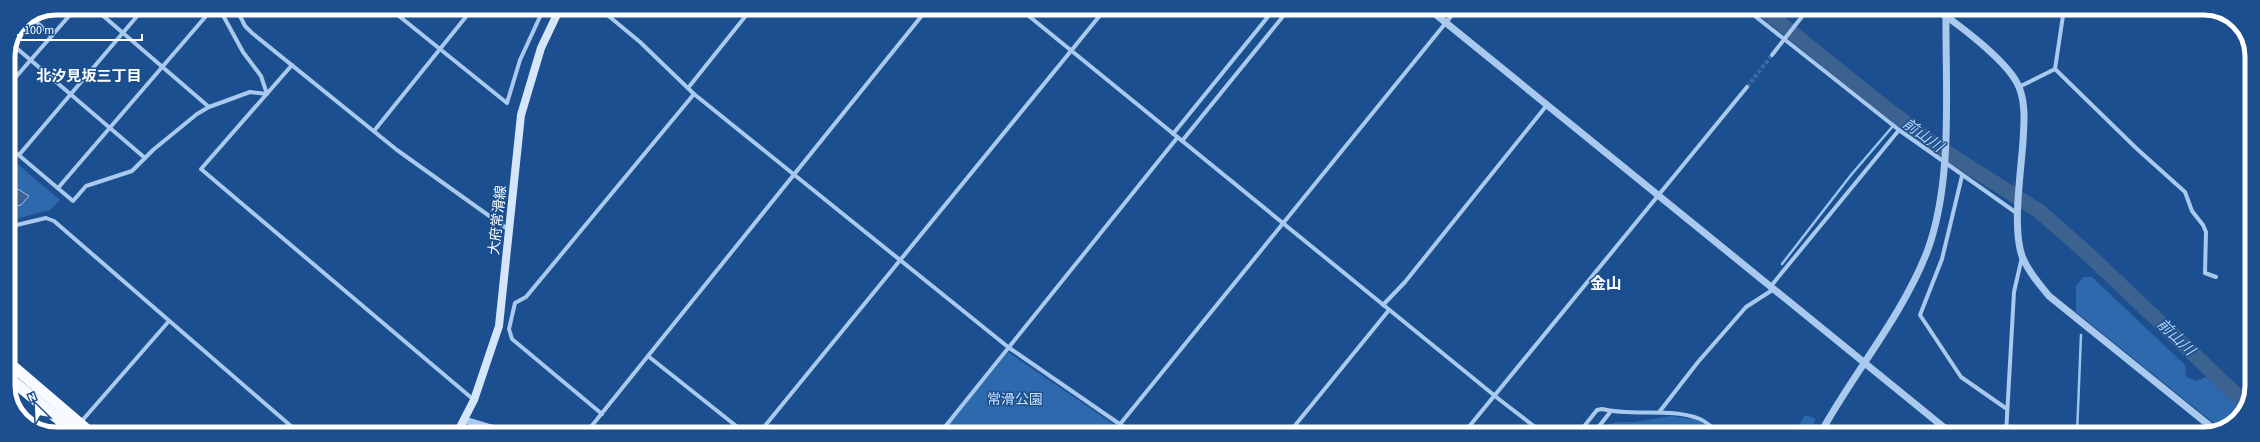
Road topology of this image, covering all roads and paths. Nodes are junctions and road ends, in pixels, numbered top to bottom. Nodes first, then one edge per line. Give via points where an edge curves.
1 (70, 15) edge
2 (102, 15) edge
3 (138, 15) edge
4 (207, 15) edge
5 (222, 15) edge
6 (240, 15) edge
7 (398, 15) edge
8 (467, 15) edge
9 (541, 15) edge
10 (557, 15) edge
11 (607, 15) edge
12 (746, 15) edge
13 (922, 15) edge
14 (1028, 15) edge
15 (1100, 15) edge
16 (1268, 15) edge
17 (1283, 15) edge
18 (1437, 15) edge
19 (1452, 15) edge
20 (1754, 15) edge
21 (1803, 15) edge
22 (1946, 15) edge
23 (1949, 15) edge
24 (2063, 15) edge
25 (35, 21) edge
26 (1446, 22) junction
27 (123, 33) junction
28 (52, 36) junction
29 (1784, 39) junction
30 (16, 48) edge
31 (440, 48) junction
32 (1072, 51) junction
33 (1772, 55) tunnel mouth
34 (31, 60) junction
35 (292, 65) junction
36 (163, 68) junction
37 (2055, 69) junction
38 (15, 77) edge
39 (1746, 87) tunnel mouth
40 (2019, 87) junction
41 (688, 88) junction
42 (70, 94) junction
43 (267, 94) junction
44 (694, 94) junction
45 (1547, 105) junction
46 (209, 107) junction
47 (110, 128) junction
48 (1899, 130) junction
49 (374, 131) junction
50 (1173, 134) junction
51 (1177, 138) junction
52 (1182, 141) junction
53 (15, 152) edge
54 (19, 155) junction
55 (145, 158) junction
56 (794, 175) junction
57 (1962, 176) junction
58 (58, 188) junction
59 (1658, 195) junction
60 (2019, 212) junction
61 (1284, 222) junction
62 (15, 225) edge
63 (509, 230) junction
64 (2022, 256) junction
65 (900, 260) junction
66 (2216, 277) dead end
67 (1772, 288) junction
68 (1383, 305) junction
69 (1389, 310) junction
70 (169, 321) junction
71 (1008, 347) junction
72 (648, 356) junction
73 (1864, 364) junction
74 (15, 369) edge
75 (15, 382) edge
76 (1495, 394) junction
77 (474, 400) junction
78 (2007, 409) junction
79 (1611, 411) junction
80 (1660, 411) junction
81 (602, 414) junction
82 (465, 420) junction
83 (1121, 423) junction
84 (2210, 426) edge
85 (76, 427) edge
86 (76, 427) edge
87 (78, 427) edge
88 (292, 427) edge
89 (461, 427) edge
90 (488, 427) edge
91 (591, 427) edge
92 (737, 427) edge
93 (764, 427) edge
94 (945, 427) edge
95 (1126, 427) edge
96 (1294, 427) edge
97 (1469, 427) edge
98 (1535, 427) edge
99 (1584, 427) edge
100 (1598, 427) edge
101 (1712, 427) edge
102 (1824, 427) edge
103 (1943, 427) edge
104 (2006, 427) edge

1 - 28 street
2 - 27 street
3 - 27 street
4 - 36 street
5 - 43 street via 243,52 261,76
6 - 35 street via 245,26
7 - 31 street
8 - 31 street
9 - 31 street via 520,60 507,103
10 - 63 main road, 大府常滑線 via 541,48 521,115
11 - 41 street
12 - 41 street
13 - 56 street
14 - 32 street
15 - 32 street
16 - 50 street
17 - 52 street
18 - 26 street
19 - 26 street
20 - 29 street
21 - 29 street
22 - 73 street via 1944,173 1936,217 1927,251 1891,325
23 - 40 street via 2004,66
24 - 37 street
25 - 28 street
26 - 45 street
26 - 61 street
27 - 36 street
27 - 42 street
28 - 34 street
29 - 33 street
29 - 48 street
30 - 34 street
31 - 49 street
32 - 50 street
32 - 65 street
34 - 38 street
34 - 42 street
35 - 43 street
35 - 49 street
36 - 46 street
36 - 47 street
37 - 40 street
37 - 66 street via 2184,192 2192,211 2206,232 2205,273
39 - 59 street
40 - 60 street via 2023,101 2024,130
41 - 44 street
42 - 47 street
42 - 54 street
43 - 46 street via 250,92
43 - 77 street via 201,169
44 - 56 street
44 - 81 street via 526,297 515,303 509,329 512,339
45 - 59 street
45 - 68 street via 1405,282
46 - 55 street via 197,114
47 - 55 street
47 - 58 street
48 - 57 street
48 - 67 street
49 - 63 street
50 - 51 street
51 - 52 street
51 - 71 street
52 - 61 street
53 - 54 street
54 - 58 street
55 - 58 street via 132,171 86,186 73,202
56 - 65 street
56 - 72 street
57 - 60 street
57 - 78 street via 1942,259 1920,315 1961,377
59 - 67 street
59 - 76 street
60 - 64 street via 2018,237
61 - 68 street
61 - 83 street
62 - 70 street via 46,218 54,221
63 - 77 main road, 大府常滑線 via 499,326
64 - 78 street via 2014,292
64 - 84 street via 2028,269 2049,296
65 - 71 street
65 - 93 street
67 - 73 street
67 - 80 street via 1746,306
68 - 69 street
69 - 76 street
69 - 96 street
70 - 87 street
70 - 88 street
71 - 83 street
71 - 94 street
72 - 81 street
72 - 92 street
73 - 102 street
73 - 103 street
74 - 85 highway
75 - 86 highway
76 - 97 street
76 - 98 street
77 - 82 main road, 大府常滑線
78 - 104 street
79 - 80 street via 1649,414
79 - 99 street via 1597,410
79 - 100 street
80 - 101 street via 1702,419
81 - 91 street
82 - 89 main road, 大府常滑線
82 - 90 street
83 - 95 street

